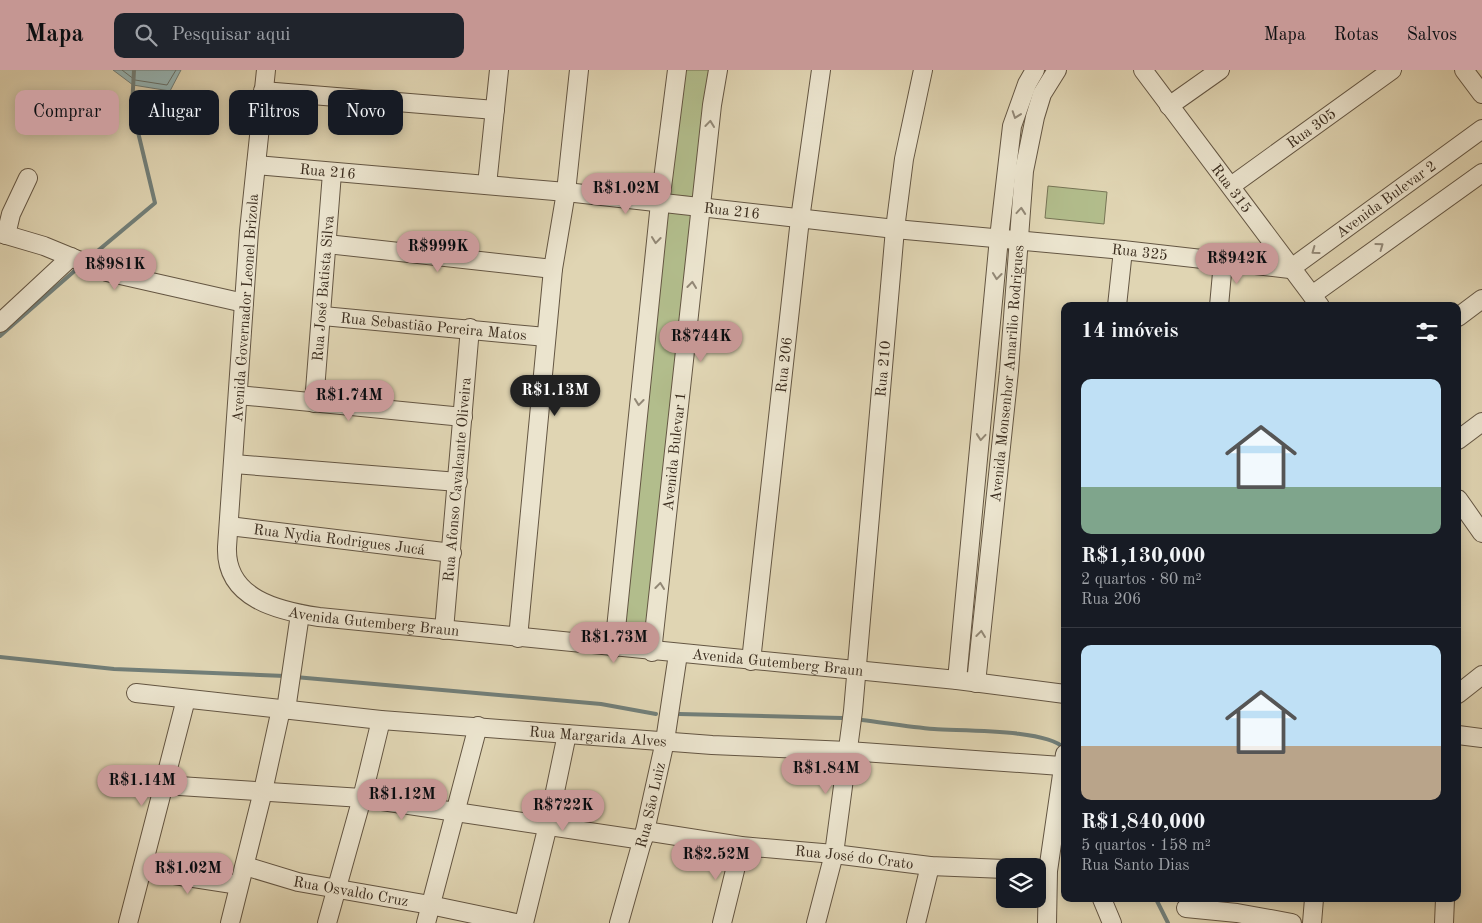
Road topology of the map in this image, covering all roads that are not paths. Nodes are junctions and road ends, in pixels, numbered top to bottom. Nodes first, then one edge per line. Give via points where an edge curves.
1 (266, 70) edge
2 (499, 70) edge
3 (579, 70) edge
4 (677, 70) edge
5 (718, 70) edge
6 (821, 70) edge
7 (923, 70) edge
8 (1035, 70) edge
9 (1057, 70) edge
10 (1143, 70) edge
11 (1220, 70) edge
12 (1392, 70) edge
13 (1464, 70) edge
14 (263, 90) edge
15 (1482, 94) edge
16 (318, 96) edge
17 (1169, 106) junction
18 (495, 110) junction
19 (1482, 129) edge
20 (259, 135) edge
21 (256, 165) junction
22 (332, 173) junction
23 (1482, 173) edge
24 (28, 178) dead end
25 (487, 185) junction
26 (1231, 186) junction
27 (566, 192) junction
28 (660, 203) junction
29 (701, 206) junction
30 (800, 219) junction
31 (895, 229) junction
32 (3, 234) edge
33 (999, 238) junction
34 (1018, 240) junction
35 (327, 244) junction
36 (1123, 250) junction
37 (71, 257) junction
38 (1223, 262) junction
39 (553, 269) junction
40 (1290, 269) junction
41 (1482, 299) edge
42 (1316, 301) edge
43 (1117, 302) edge
44 (1219, 302) edge
45 (244, 303) junction
46 (1461, 315) edge
47 (322, 316) junction
48 (2, 320) edge
49 (470, 328) junction
50 (546, 337) junction
51 (238, 395) junction
52 (314, 403) junction
53 (463, 417) junction
54 (1482, 422) edge
55 (1461, 438) edge
56 (234, 464) junction
57 (458, 482) junction
58 (1461, 503) edge
59 (229, 526) junction
60 (1482, 533) edge
61 (227, 547) joint
62 (452, 553) junction
63 (300, 614) junction
64 (444, 630) junction
65 (518, 638) junction
66 (614, 648) junction
67 (652, 652) junction
68 (678, 654) junction
69 (751, 661) junction
70 (855, 670) junction
71 (1482, 675) edge
72 (956, 680) junction
73 (976, 683) junction
74 (1461, 686) edge
75 (136, 693) dead end
76 (1061, 694) edge
77 (186, 699) junction
78 (283, 709) junction
79 (381, 720) junction
80 (478, 726) junction
81 (566, 734) junction
82 (1461, 736) edge
83 (1482, 738) edge
84 (665, 741) junction
85 (848, 751) junction
86 (1061, 760) edge
87 (1061, 774) edge
88 (164, 785) junction
89 (263, 792) junction
90 (362, 798) junction
91 (1056, 808) junction
92 (455, 813) junction
93 (1061, 818) edge
94 (548, 825) junction
95 (644, 836) junction
96 (742, 846) junction
97 (834, 854) junction
98 (1046, 858) edge
99 (245, 866) junction
100 (930, 866) junction
101 (996, 869) edge
102 (142, 870) junction
103 (239, 885) junction
104 (336, 889) junction
105 (1103, 902) edge
106 (1314, 902) edge
107 (1445, 902) edge
108 (430, 905) junction
109 (1046, 908) edge
110 (1186, 908) dead end
111 (1237, 918) edge
112 (128, 923) edge
113 (230, 923) edge
114 (327, 923) edge
115 (426, 923) edge
116 (516, 923) edge
117 (524, 923) edge
118 (619, 923) edge
119 (722, 923) edge
120 (816, 923) edge
121 (916, 923) edge
122 (1047, 923) edge
123 (1112, 923) edge
124 (1292, 923) edge
125 (1312, 923) edge
126 (1444, 923) edge

1 - 14 street, Avenida Governador Leonel Brizola
2 - 18 street
3 - 27 street
4 - 28 street
29 -> 5 street, Avenida Bulevar 1
6 - 30 street, Rua 206
7 - 31 street, Rua 210 via 904,159
8 -> 33 street, Avenida Monsenhor Amarilio Rodrigues via 1012,126
34 -> 9 street, Avenida Monsenhor Amarilio Rodrigues via 1024,171 1034,117 1042,94
10 - 17 street, Rua 315
11 - 17 street
12 - 26 street, Rua 305
13 - 15 street
16 - 18 street
17 - 26 street, Rua 315
18 - 25 street
19 -> 40 street, Avenida Bulevar 2
20 - 21 street, Avenida Governador Leonel Brizola
21 - 22 street, Rua 216
21 - 45 street, Avenida Governador Leonel Brizola
22 - 25 street, Rua 216
22 - 35 street, Rua José Batista Silva
42 -> 23 street
24 - 32 street
25 - 27 street, Rua 216
26 - 40 street, Rua 315
27 - 28 street, Rua 216
27 - 39 street
28 - 29 street, Rua 216
28 -> 66 street
29 - 30 street, Rua 216
67 -> 29 street, Avenida Bulevar 1
30 - 31 street, Rua 216
30 - 69 street, Rua 206
31 - 33 street, Rua 216
31 - 70 street, Rua 210
32 - 37 street
33 - 34 street, Rua 325
33 -> 72 street, Avenida Monsenhor Amarilio Rodrigues
34 - 36 street, Rua 325
73 -> 34 street, Avenida Monsenhor Amarilio Rodrigues via 1009,371
35 - 39 street
35 - 47 street, Rua José Batista Silva
36 - 38 street, Rua 325
36 - 43 street
37 - 45 street via 107,272
37 - 48 street
38 - 40 street, Rua 325
38 - 44 street
39 - 50 street
40 - 42 street, Rua 315
41 - 46 street
45 - 51 street, Avenida Governador Leonel Brizola
47 - 49 street, Rua Sebastião Pereira Matos
47 - 52 street, Rua José Batista Silva
49 - 50 street, Rua Sebastião Pereira Matos
49 - 53 street, Rua Afonso Cavalcante Oliveira
50 - 65 street
51 - 52 street
51 - 56 street, Avenida Governador Leonel Brizola
52 - 53 street
53 - 57 street, Rua Afonso Cavalcante Oliveira
54 - 55 street
56 - 57 street
56 - 59 street, Avenida Governador Leonel Brizola
57 - 62 street, Rua Afonso Cavalcante Oliveira
58 - 60 street
59 - 61 street, Avenida Governador Leonel Brizola
59 - 62 street, Rua Nydia Rodrigues Jucá
61 - 63 street, Avenida Gutemberg Braun via 227,562 246,592 271,606
62 - 64 street, Rua Afonso Cavalcante Oliveira
63 - 64 street, Avenida Gutemberg Braun
63 - 78 street
64 - 65 street, Avenida Gutemberg Braun
65 - 66 street, Avenida Gutemberg Braun
66 - 67 street, Avenida Gutemberg Braun
67 - 68 street, Avenida Gutemberg Braun
68 - 69 street, Avenida Gutemberg Braun
68 - 84 street, Rua São Luiz
69 - 70 street, Avenida Gutemberg Braun
70 - 72 street, Avenida Gutemberg Braun
70 - 85 street, Rua 210
71 - 74 street
72 - 73 street, Avenida Gutemberg Braun
73 - 76 street, Avenida Gutemberg Braun
75 - 77 street, Rua Margarida Alves
77 - 78 street, Rua Margarida Alves
77 - 88 street
78 - 79 street, Rua Margarida Alves
78 - 89 street
79 - 80 street, Rua Margarida Alves
79 - 90 street
80 - 81 street, Rua Margarida Alves
80 - 92 street
81 - 84 street, Rua Margarida Alves
81 - 94 street
82 - 83 street
84 - 85 street, Rua Margarida Alves
84 - 95 street, Rua São Luiz
85 - 86 street, Rua Margarida Alves
85 - 97 street, Rua 210
87 - 91 street
88 - 89 street, Rua José do Crato
88 - 102 street
89 - 90 street, Rua José do Crato
89 - 99 street
90 - 92 street, Rua José do Crato
90 - 104 street
91 - 93 street
91 - 98 street
92 - 94 street, Rua José do Crato
92 - 108 street
94 - 95 street, Rua José do Crato
94 - 117 street
95 - 96 street, Rua José do Crato
95 - 118 street, Rua São Luiz
96 - 97 street, Rua José do Crato
96 - 119 street
97 - 100 street, Rua José do Crato
97 - 120 street, Rua 210
99 - 103 street
99 - 104 street, Rua Osvaldo Cruz via 298,882
100 - 101 street, Rua José do Crato
100 - 121 street
102 - 103 street
102 - 112 street
103 - 113 street
104 - 108 street, Rua Osvaldo Cruz
104 - 114 street
105 - 123 street
106 - 125 street
107 - 126 street
108 - 115 street
108 - 116 street, Rua Osvaldo Cruz
109 - 122 street
110 - 111 street
111 - 124 street

